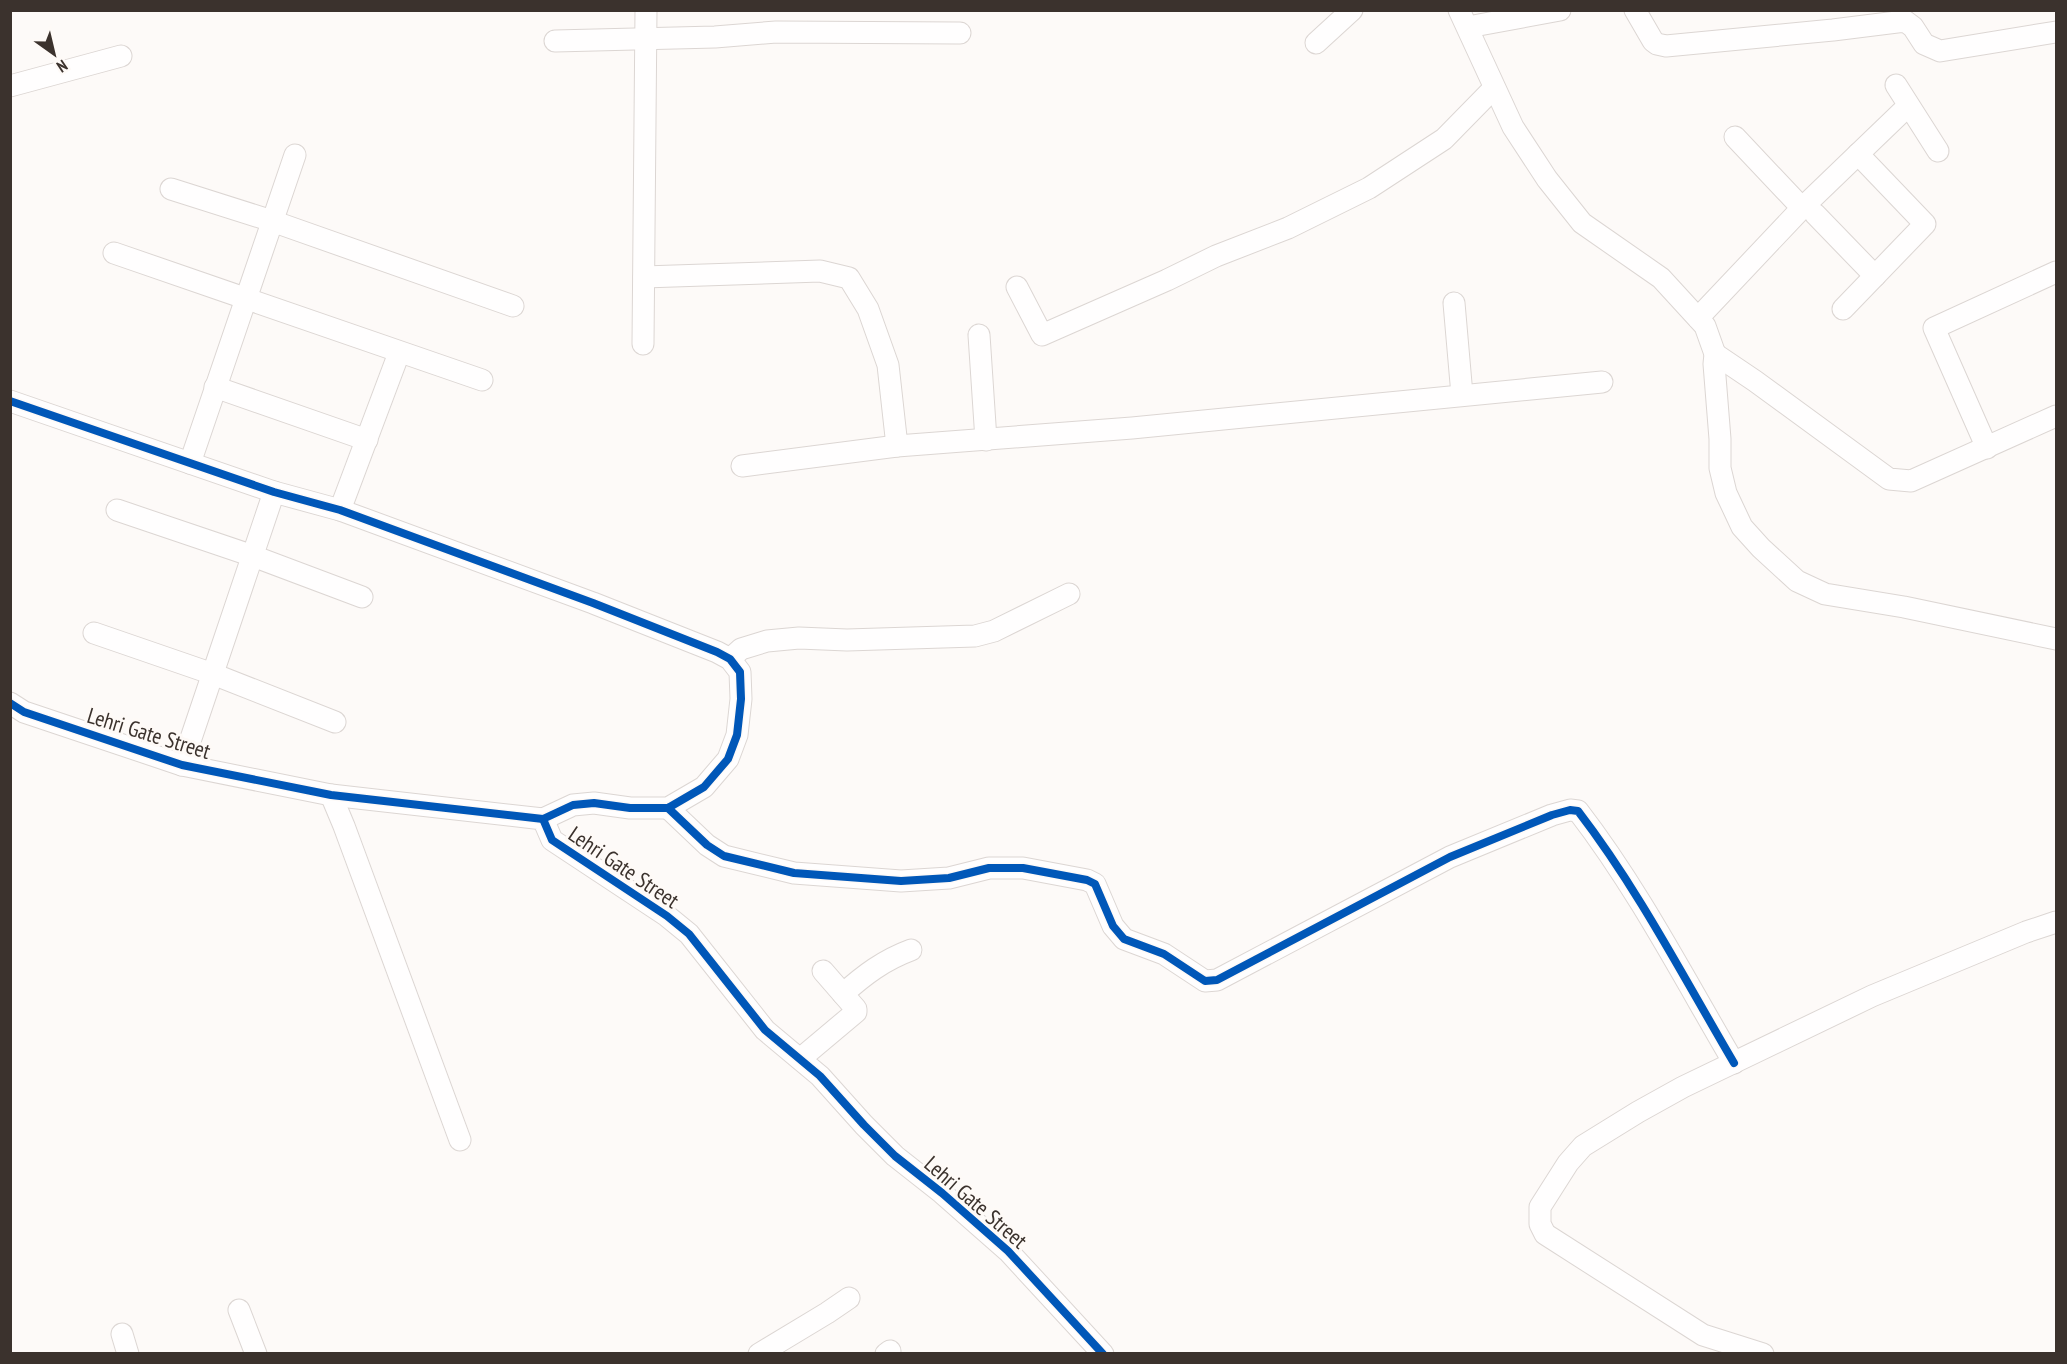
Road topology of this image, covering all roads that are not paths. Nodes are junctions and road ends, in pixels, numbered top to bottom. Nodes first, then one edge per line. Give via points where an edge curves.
1 (646, 10) edge
2 (1560, 10) edge
3 (1635, 10) edge
4 (1350, 11) edge
5 (1463, 19) edge
6 (2056, 32) edge
7 (960, 33) dead end
8 (647, 39) junction
9 (555, 41) dead end
10 (1316, 43) dead end
11 (121, 56) dead end
12 (1896, 85) dead end
13 (10, 86) edge
14 (1494, 87) junction
15 (1908, 106) junction
16 (1735, 136) dead end
17 (1938, 151) dead end
18 (295, 154) dead end
19 (1858, 154) junction
20 (171, 189) dead end
21 (1809, 211) junction
22 (272, 221) junction
23 (114, 253) dead end
24 (2056, 272) edge
25 (1875, 276) junction
26 (644, 277) junction
27 (1017, 287) dead end
28 (245, 299) junction
29 (1454, 303) dead end
30 (513, 306) dead end
31 (1843, 309) dead end
32 (1698, 318) junction
33 (979, 335) dead end
34 (643, 344) dead end
35 (399, 352) junction
36 (1715, 354) junction
37 (482, 380) dead end
38 (1602, 382) dead end
39 (215, 387) junction
40 (1462, 395) junction
41 (10, 401) edge
42 (2056, 416) edge
43 (367, 440) junction
44 (986, 440) junction
45 (897, 446) junction
46 (1987, 448) junction
47 (190, 463) junction
48 (742, 466) dead end
49 (274, 492) junction
50 (117, 510) dead end
51 (340, 510) junction
52 (253, 556) junction
53 (1069, 594) dead end
54 (362, 597) dead end
55 (94, 633) dead end
56 (2056, 639) edge
57 (730, 659) junction
58 (213, 674) junction
59 (10, 703) edge
60 (335, 722) dead end
61 (182, 765) junction
62 (331, 795) junction
63 (668, 808) junction
64 (543, 819) junction
65 (2056, 922) edge
66 (911, 950) dead end
67 (823, 971) dead end
68 (843, 994) junction
69 (800, 1059) junction
70 (1734, 1063) junction
71 (460, 1140) dead end
72 (849, 1298) dead end
73 (239, 1310) dead end
74 (256, 1353) edge
75 (759, 1353) edge
76 (1103, 1353) edge
77 (1763, 1353) edge

1 - 8 street
2 - 5 street
3 - 6 street via 1653,41 1666,46 1905,21 1924,44 1940,51
4 - 10 street
5 - 14 street
7 - 8 street via 776,32
8 - 9 street
8 - 26 street
11 - 13 street
12 - 15 street
14 - 27 street via 1444,140 1369,188 1288,228 1216,256 1042,335
14 - 32 street via 1513,127 1582,223 1661,278
15 - 17 street
15 - 19 street
16 - 21 street
18 - 22 street
19 - 21 street
19 - 25 street via 1925,224
20 - 22 street
21 - 25 street
21 - 32 street
22 - 28 street
22 - 30 street
23 - 28 street
24 - 46 street via 1934,328
25 - 31 street
26 - 34 street
26 - 45 street via 820,271 849,278 867,309 888,365
28 - 35 street
28 - 39 street
29 - 40 street
32 - 36 street
33 - 44 street
35 - 37 street
35 - 43 street
36 - 46 street via 1889,479 1911,481
36 - 56 street via 1720,468 1726,493 1742,527 1797,581 1825,594
38 - 40 street
39 - 43 street
39 - 47 street
40 - 44 street
41 - 47 street
42 - 46 street
43 - 51 street
44 - 45 street
45 - 48 street
47 - 49 street
49 - 51 street
49 - 52 street
50 - 52 street
51 - 57 street via 593,603
52 - 54 street
52 - 58 street
53 - 57 street via 994,631 975,636 767,641 741,649
55 - 58 street
57 - 63 street via 740,672 741,699 737,735 728,759 704,787
58 - 60 street
58 - 61 street
59 - 61 street, Lehri Gate Street via 24,712
61 - 62 street, Lehri Gate Street
62 - 64 street, Lehri Gate Street
62 - 71 street
63 - 64 street via 573,804
63 - 70 street via 706,845 724,856 794,873 902,881 949,878 989,868 1023,868 1087,880 1095,884 1113,926 1124,939 1164,954 1205,981 1217,980 1254,962 1450,857 1552,815 1578,811 1607,850
64 - 69 street, Lehri Gate Street via 552,840 689,934 765,1030
65 - 70 street via 1872,996
66 - 68 street via 890,957
67 - 68 street
68 - 69 street via 856,1012
69 - 76 street, Lehri Gate Street via 895,1156 1008,1251
70 - 77 street via 1683,1087 1583,1146 1540,1207 1540,1224 1545,1234 1703,1335
72 - 75 street
73 - 74 street

